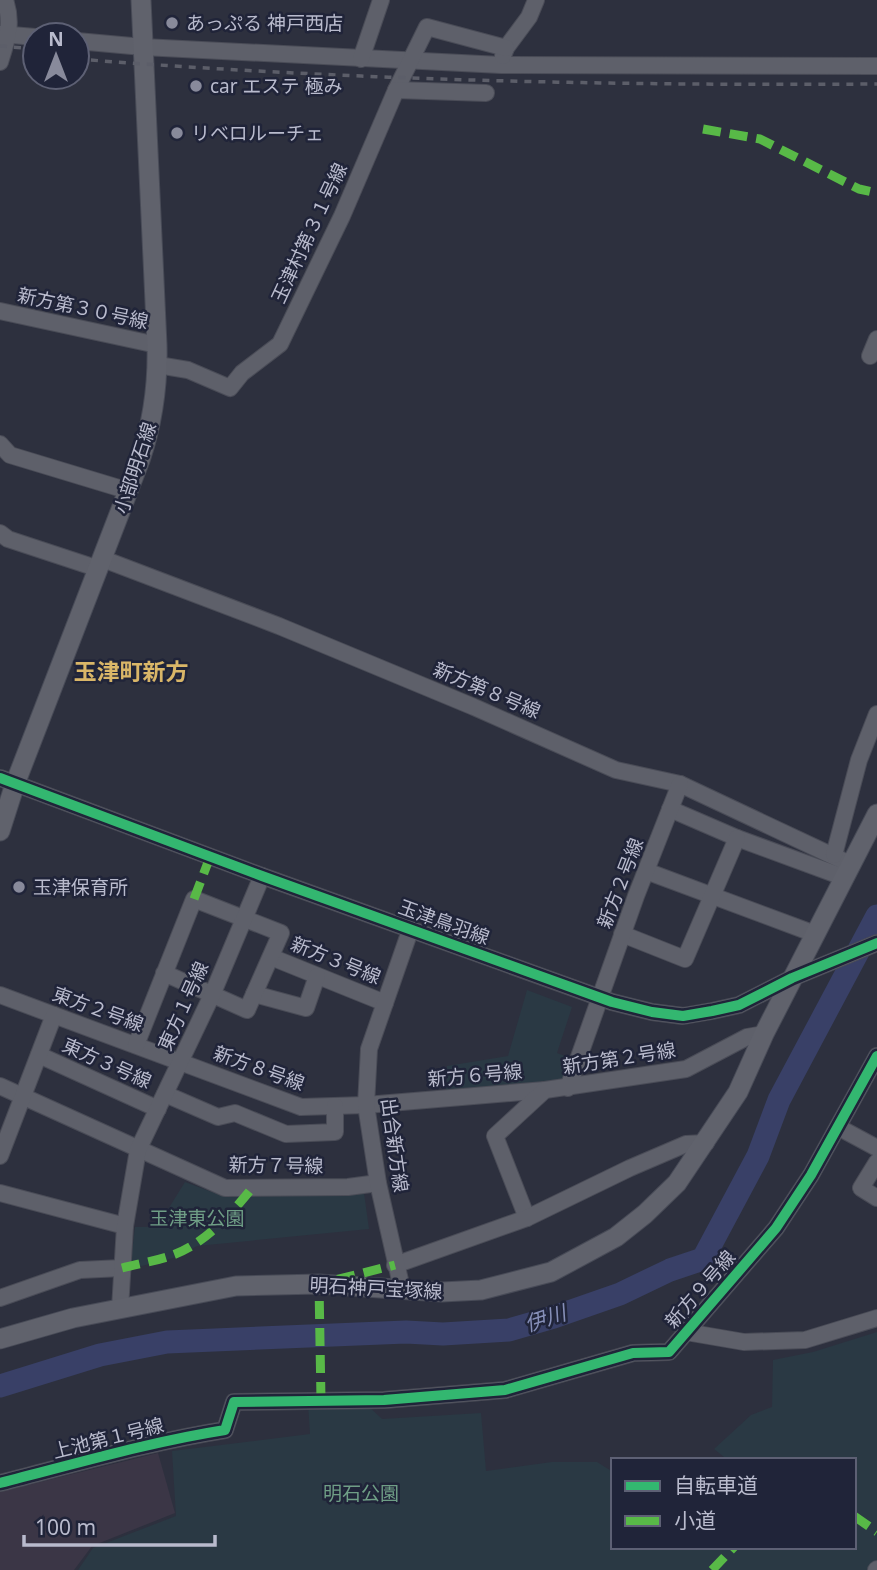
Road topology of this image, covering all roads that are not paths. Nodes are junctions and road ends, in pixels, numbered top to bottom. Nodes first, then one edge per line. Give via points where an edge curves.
1 (5, 0) edge
2 (141, 0) edge
3 (381, 0) edge
4 (536, 0) edge
5 (4, 35) edge
6 (91, 42) edge
7 (143, 47) junction
8 (506, 48) junction
9 (361, 59) junction
10 (0, 62) edge
11 (411, 62) junction
12 (501, 65) junction
13 (877, 66) edge
14 (396, 90) junction
15 (486, 93) dead end
16 (0, 311) edge
17 (877, 339) edge
18 (158, 355) junction
19 (870, 356) dead end
20 (0, 444) edge
21 (129, 491) junction
22 (0, 533) edge
23 (101, 564) junction
24 (877, 714) edge
25 (7, 781) edge
26 (680, 784) junction
27 (670, 809) junction
28 (877, 814) edge
29 (0, 831) edge
30 (737, 838) junction
31 (843, 866) junction
32 (646, 871) junction
33 (262, 876) junction
34 (713, 897) junction
35 (244, 918) junction
36 (411, 929) junction
37 (622, 934) junction
38 (815, 934) junction
39 (877, 943) edge
40 (271, 957) junction
41 (164, 973) junction
42 (317, 976) junction
43 (792, 978) junction
44 (254, 994) junction
45 (0, 995) edge
46 (212, 995) junction
47 (600, 997) junction
48 (385, 1003) junction
49 (54, 1015) junction
50 (764, 1034) junction
51 (136, 1045) junction
52 (38, 1055) junction
53 (877, 1056) edge
54 (181, 1062) junction
55 (0, 1086) edge
56 (568, 1088) junction
57 (545, 1090) junction
58 (24, 1097) junction
59 (162, 1101) junction
60 (366, 1105) junction
61 (335, 1106) junction
62 (838, 1127) junction
63 (706, 1143) junction
64 (877, 1148) edge
65 (138, 1150) junction
66 (0, 1156) edge
67 (877, 1162) edge
68 (378, 1183) junction
69 (0, 1193) edge
70 (877, 1198) edge
71 (527, 1218) junction
72 (125, 1226) junction
73 (396, 1265) junction
74 (122, 1268) junction
75 (402, 1289) junction
76 (0, 1298) edge
77 (120, 1309) junction
78 (877, 1318) edge
79 (686, 1332) junction
80 (0, 1338) edge
81 (225, 1430) joint
82 (0, 1483) edge

1 - 5 street via 10,14
2 - 7 main road, 小部明石線
3 - 9 street
4 - 8 street
5 - 10 street
6 - 7 street
7 - 9 street
7 - 18 main road, 小部明石線
8 - 11 street via 427,27
8 - 12 street
9 - 11 street
11 - 12 street
11 - 14 street
12 - 13 street
14 - 15 street
14 - 18 street, 玉津村第３１号線 via 280,344 230,388
16 - 18 street, 新方第３０号線
17 - 19 street
18 - 21 main road, 小部明石線 via 149,435
20 - 21 street via 10,455
21 - 23 main road, 小部明石線
22 - 23 street, 新方第８号線
23 - 25 main road, 小部明石線
23 - 26 street, 新方第８号線 via 279,626 616,770
24 - 31 street via 859,760
25 - 29 main road, 小部明石線
25 - 33 street, 玉津鳥羽線
26 - 27 street, 新方２号線
26 - 31 street, 新方第８号線
27 - 30 street
27 - 32 street, 新方２号線
28 - 31 main road, 明石神戸宝塚線
30 - 31 street
30 - 34 street
31 - 38 main road, 明石神戸宝塚線
32 - 34 street
32 - 37 street, 新方２号線
33 - 35 street, 東方１号線
33 - 36 street, 玉津鳥羽線
34 - 37 street via 685,959
34 - 38 street
35 - 40 street via 281,933
35 - 41 street via 194,899
35 - 46 street, 東方１号線
36 - 47 street, 玉津鳥羽線
36 - 48 street, 出合新方線
37 - 47 street, 新方２号線
38 - 43 main road, 明石神戸宝塚線
39 - 43 street, 玉津鳥羽線
40 - 42 street, 新方３号線
40 - 44 street
41 - 46 street
41 - 51 street
42 - 44 street via 306,1008
42 - 48 street, 新方３号線
43 - 47 street, 玉津鳥羽線 via 739,1004 683,1016
43 - 50 main road, 明石神戸宝塚線
44 - 46 street via 247,1010
45 - 49 street, 東方２号線
46 - 54 street, 東方１号線
47 - 56 street, 新方２号線
48 - 60 street, 出合新方線 via 369,1049
49 - 51 street, 東方２号線
49 - 52 street
50 - 56 street, 新方第２号線 via 747,1037 686,1069
50 - 63 main road, 明石神戸宝塚線 via 738,1092
51 - 54 street, 東方２号線
52 - 58 street
52 - 59 street, 東方３号線
53 - 62 street, 新方９号線
54 - 59 street, 東方１号線
54 - 61 street, 新方８号線 via 301,1107
55 - 58 street, 新方７号線
56 - 57 street, 新方第２号線
57 - 60 street, 新方６号線
57 - 71 street, 新方第２号線 via 495,1136
58 - 65 street, 新方７号線
58 - 66 street
59 - 61 street, 東方３号線 via 218,1117 235,1113 286,1134 335,1132
59 - 65 street, 東方１号線
60 - 61 street, 新方８号線
60 - 68 street, 出合新方線
62 - 64 street
62 - 79 street, 新方９号線 via 776,1228
63 - 71 street, 明石神戸宝塚線 via 686,1144
63 - 75 main road, 明石神戸宝塚線 via 677,1183 645,1214 616,1237 551,1272 481,1290
65 - 68 street, 新方７号線 via 225,1188
65 - 72 street, 東方１号線
67 - 70 street via 861,1188
68 - 73 street, 出合新方線
69 - 72 street
71 - 73 street, 明石神戸宝塚線
72 - 74 street, 東方１号線
73 - 75 street, 出合新方線
74 - 76 street via 80,1270
74 - 77 street, 東方１号線
75 - 77 main road, 明石神戸宝塚線 via 236,1286
77 - 80 main road, 明石神戸宝塚線
78 - 79 street via 805,1339 744,1342
79 - 81 street, 新方９号線 via 669,1352 633,1353 505,1390 384,1400 234,1402
81 - 82 street, 上池第１号線

